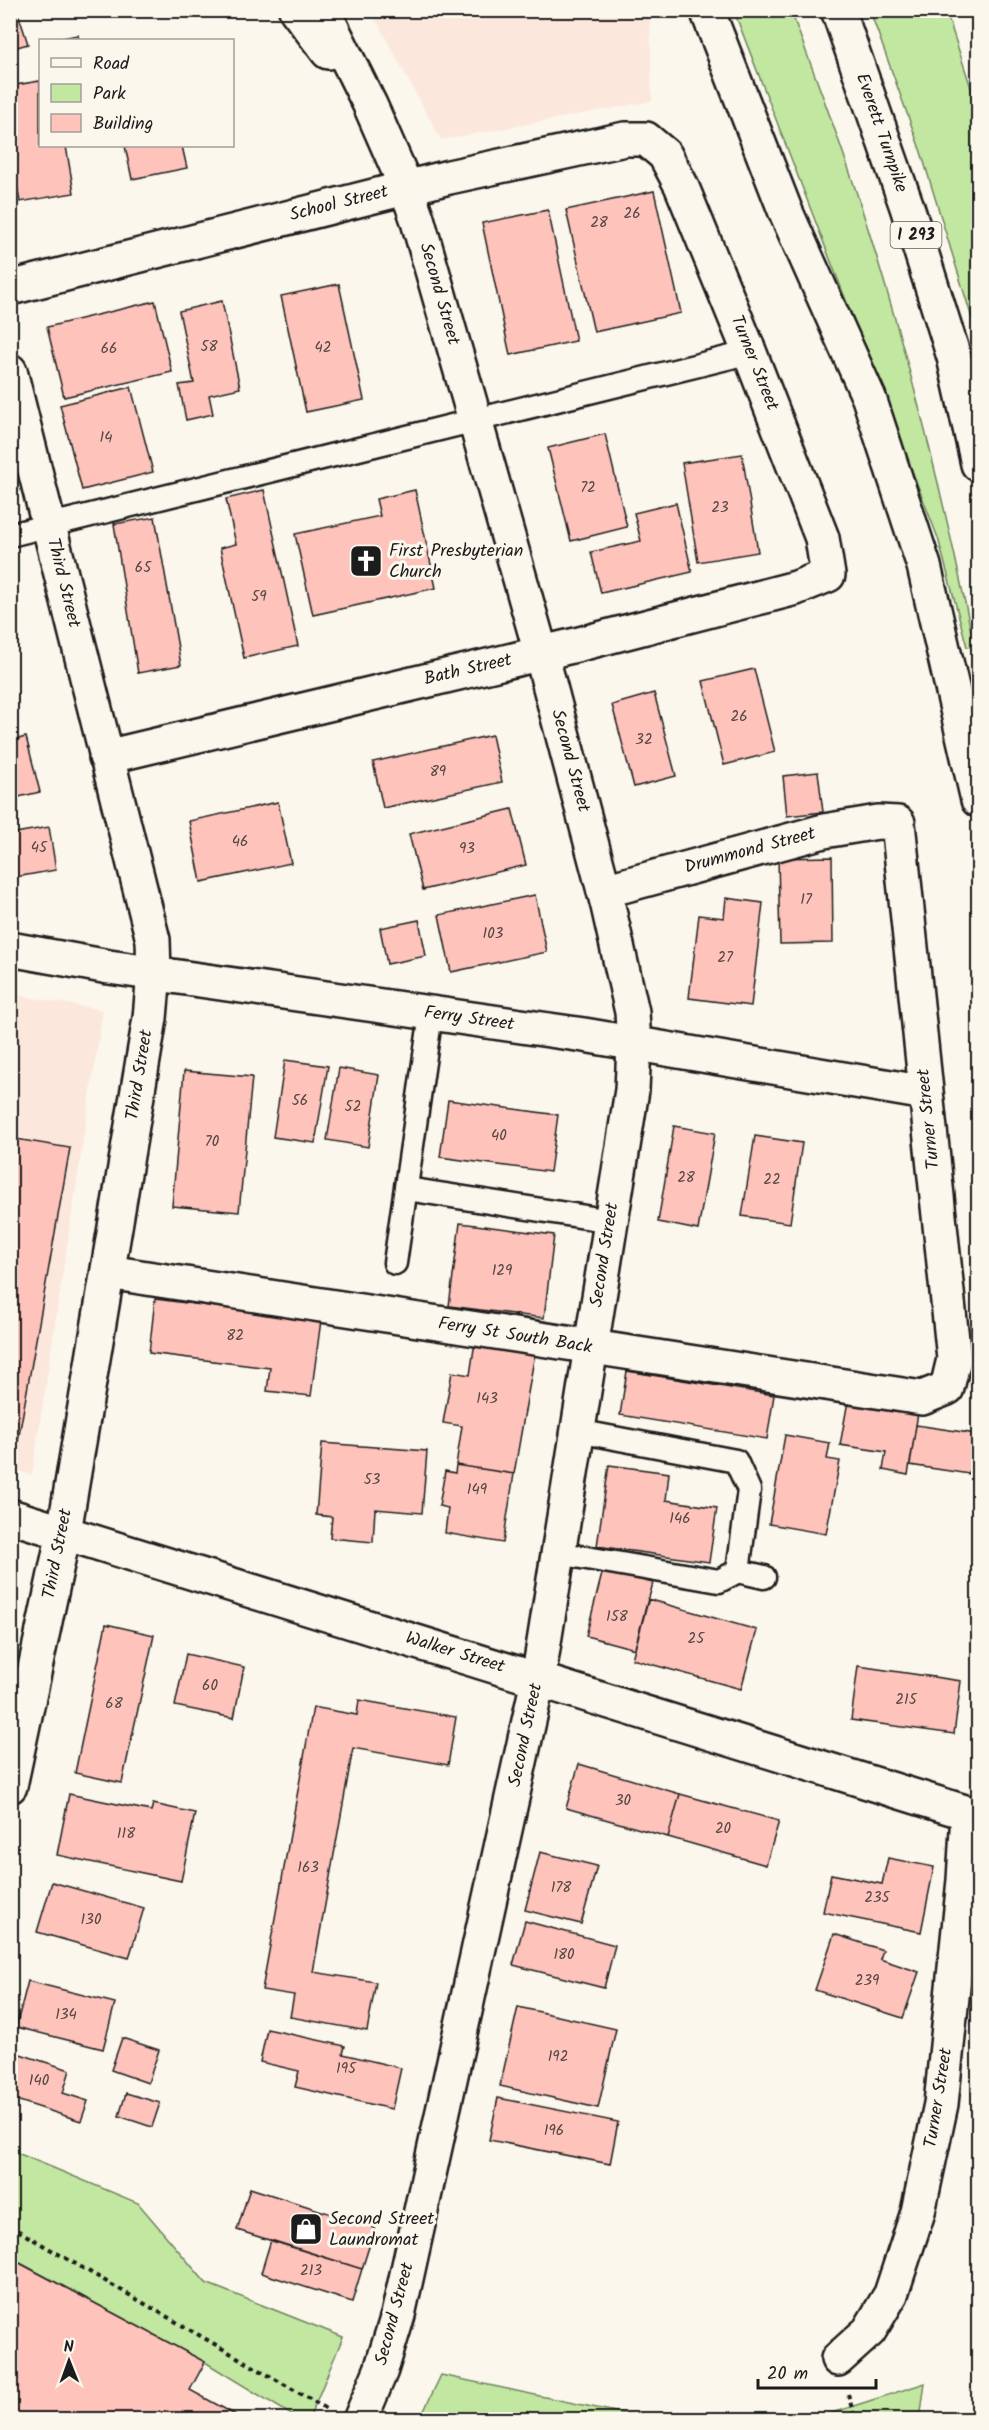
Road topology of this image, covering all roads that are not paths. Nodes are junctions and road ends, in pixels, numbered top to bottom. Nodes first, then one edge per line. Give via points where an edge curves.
1 (296, 10) edge
2 (323, 10) edge
3 (707, 10) edge
4 (838, 10) edge
5 (370, 105) junction
6 (665, 155) joint
7 (406, 187) junction
8 (10, 288) edge
9 (750, 351) junction
10 (10, 371) edge
11 (475, 420) junction
12 (978, 464) edge
13 (49, 526) junction
14 (10, 535) edge
15 (828, 575) joint
16 (542, 653) junction
17 (106, 757) junction
18 (978, 800) edge
19 (898, 824) joint
20 (604, 891) junction
21 (10, 949) edge
22 (154, 973) junction
23 (431, 1014) junction
24 (634, 1044) junction
25 (926, 1093) junction
26 (407, 1189) junction
27 (611, 1221) junction
28 (395, 1263) dead end
29 (108, 1272) junction
30 (590, 1348) junction
31 (922, 1398) joint
32 (577, 1431) junction
33 (10, 1516) edge
34 (64, 1532) junction
35 (558, 1553) junction
36 (738, 1571) junction
37 (764, 1577) dead end
38 (538, 1680) junction
39 (10, 1786) edge
40 (968, 1813) joint
41 (837, 2359) dead end
42 (360, 2420) edge

1 - 5 main road, Second Street
2 - 5 main road, Second Street
3 - 18 main road via 785,210 869,398 924,566
4 - 12 main road, Everett Turnpike / I 293 via 954,357
5 - 7 main road, Second Street
6 - 7 main road, School Street via 646,139 625,139
6 - 9 main road, Turner Street via 681,184
7 - 8 main road, School Street
7 - 11 main road, Second Street
9 - 11 lane
9 - 15 main road, Turner Street via 822,538
10 - 13 main road, Third Street
11 - 13 lane
11 - 16 main road, Second Street
13 - 14 lane
13 - 17 main road, Third Street
15 - 16 main road, Bath Street via 796,588
16 - 17 main road, Bath Street
16 - 20 main road, Second Street
17 - 22 main road, Third Street via 153,940
19 - 20 main road, Drummond Street via 878,822 824,831
19 - 25 main road, Turner Street
20 - 24 main road, Second Street via 632,1012
21 - 22 main road, Ferry Street
22 - 23 main road, Ferry Street
22 - 29 main road, Third Street
23 - 24 main road, Ferry Street
23 - 26 lane
24 - 25 main road, Ferry Street
24 - 27 main road, Second Street via 632,1090
25 - 31 main road, Turner Street via 954,1359 947,1388
26 - 27 lane
26 - 28 lane
27 - 30 main road, Second Street
29 - 30 main road, Ferry St South Back
29 - 34 main road, Third Street
30 - 31 main road, Ferry St South Back
30 - 32 main road, Second Street
32 - 35 main road, Second Street
32 - 36 lane via 736,1461 749,1490
33 - 34 main road, Walker Street
34 - 38 main road, Walker Street
34 - 39 main road, Third Street
35 - 36 lane via 719,1581
35 - 38 main road, Second Street
36 - 37 lane
38 - 40 main road, Walker Street
38 - 42 main road, Second Street via 398,2315
40 - 41 main road, Turner Street via 941,2104 918,2212 891,2294 869,2331

